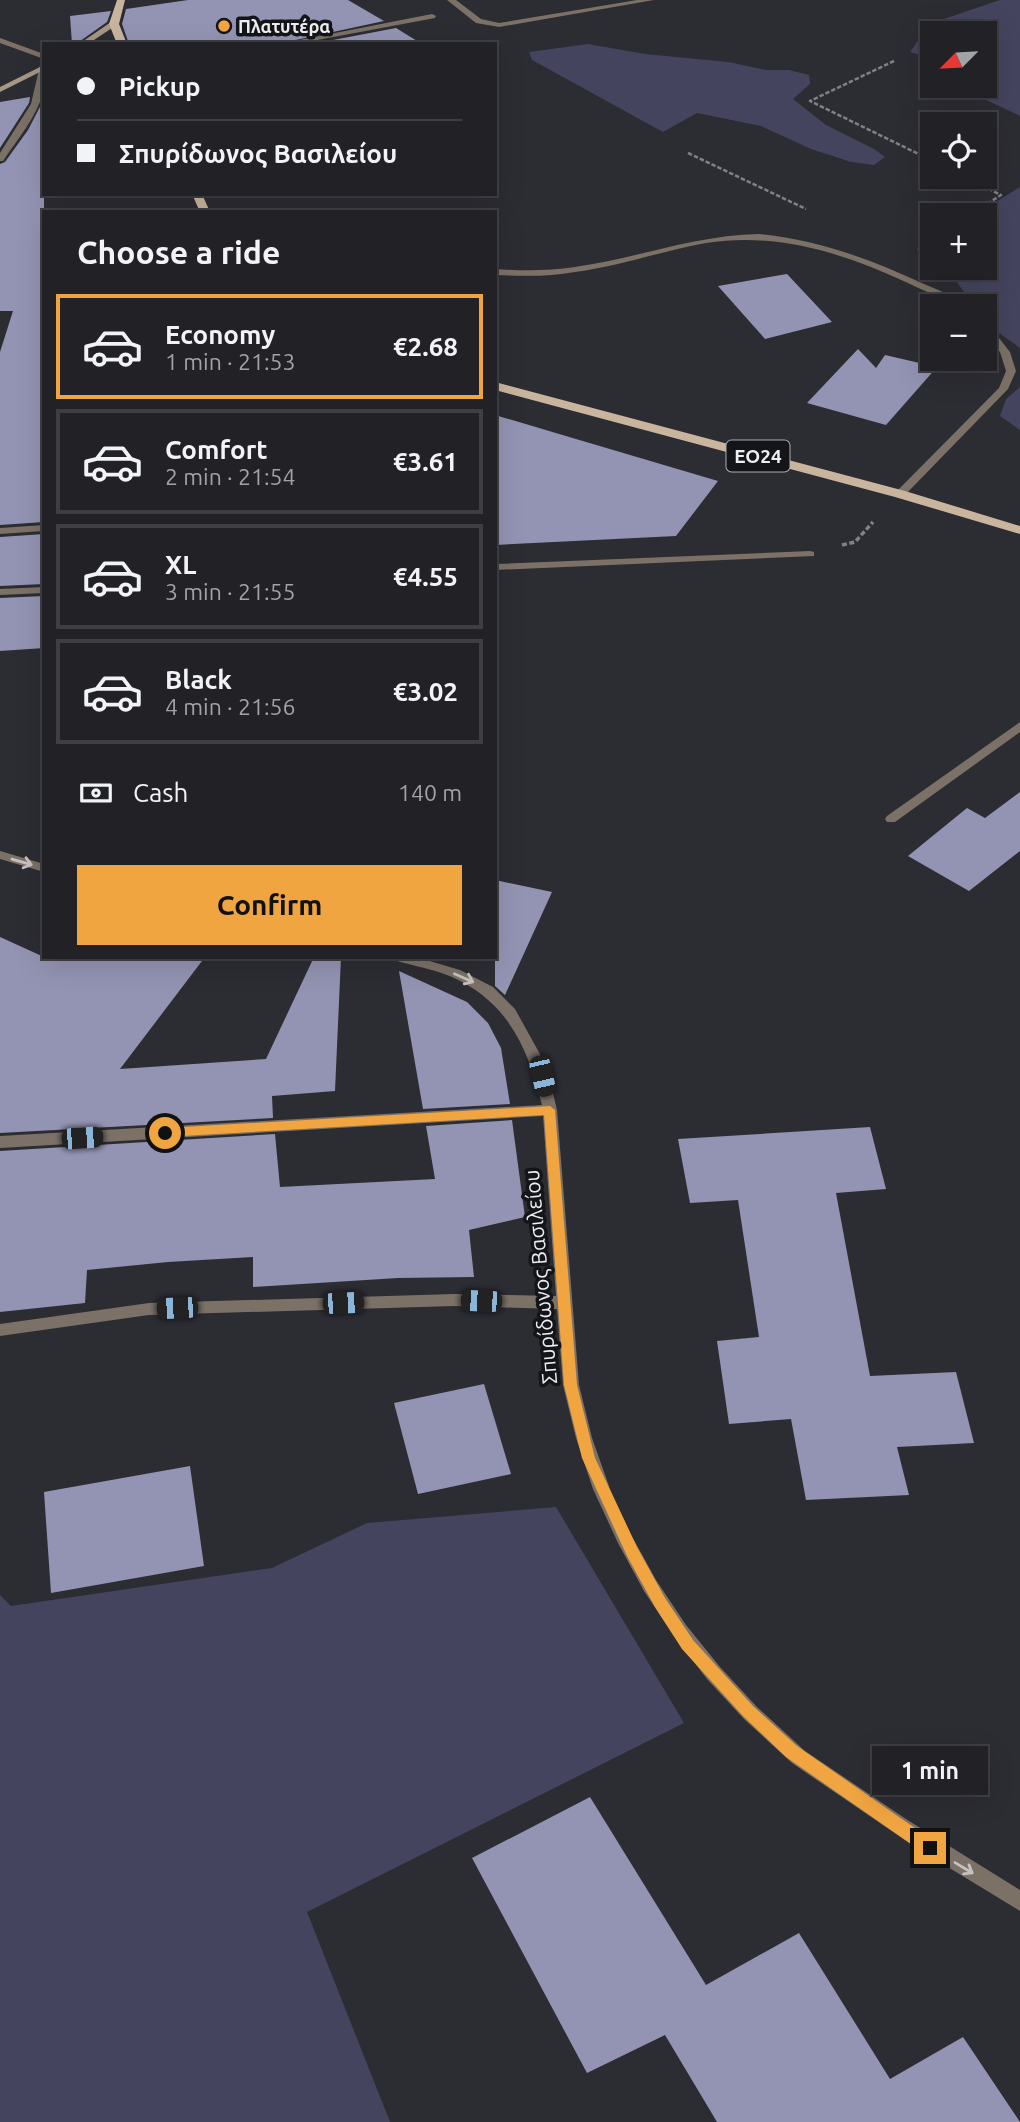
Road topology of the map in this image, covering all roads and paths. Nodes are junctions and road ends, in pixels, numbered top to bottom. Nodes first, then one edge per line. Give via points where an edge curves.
1 (121, 0) edge
2 (451, 0) edge
3 (650, 0) edge
4 (432, 16) dead end
5 (114, 24) junction
6 (0, 40) edge
7 (86, 42) edge
8 (121, 42) edge
9 (295, 42) edge
10 (42, 56) edge
11 (894, 61) dead end
12 (42, 68) edge
13 (42, 82) edge
14 (0, 90) edge
15 (688, 153) dead end
16 (920, 155) edge
17 (0, 159) edge
18 (989, 189) edge
19 (989, 203) edge
20 (810, 211) dead end
21 (497, 272) edge
22 (936, 294) edge
23 (997, 342) edge
24 (497, 387) edge
25 (900, 494) junction
26 (42, 528) edge
27 (1020, 530) edge
28 (0, 531) edge
29 (810, 554) joint
30 (497, 567) edge
31 (42, 590) edge
32 (0, 593) edge
33 (1020, 726) edge
34 (891, 819) dead end
35 (0, 855) edge
36 (42, 867) edge
37 (405, 959) edge
38 (550, 1110) junction
39 (0, 1142) edge
40 (564, 1303) junction
41 (0, 1330) edge
42 (1020, 1901) edge

1 - 5 main road
2 - 3 street via 479,21 499,25
4 - 9 street
5 - 7 street
5 - 8 main road
6 - 10 street
11 - 16 path via 810,100
12 - 14 street
13 - 17 street via 36,102
15 - 20 path
18 - 19 path via 1001,195
21 - 22 street via 572,272 705,241 761,235 853,256
23 - 25 street via 1011,371 1003,389
24 - 25 main road, ΕΟ24
25 - 27 main road, ΕΟ24
25 - 29 path via 855,542
26 - 28 street
29 - 30 street
31 - 32 street
33 - 34 street
35 -> 36 street
37 -> 38 street, Σπυρίδωνος Βασιλείου via 466,978 505,1004 539,1065
38 - 39 street
38 - 40 street, Σπυρίδωνος Βασιλείου
40 - 41 street via 454,1300 149,1309
40 -> 42 street, Σπυρίδωνος Βασιλείου via 571,1385 589,1458 632,1552 688,1644 748,1711 792,1751 930,1848

